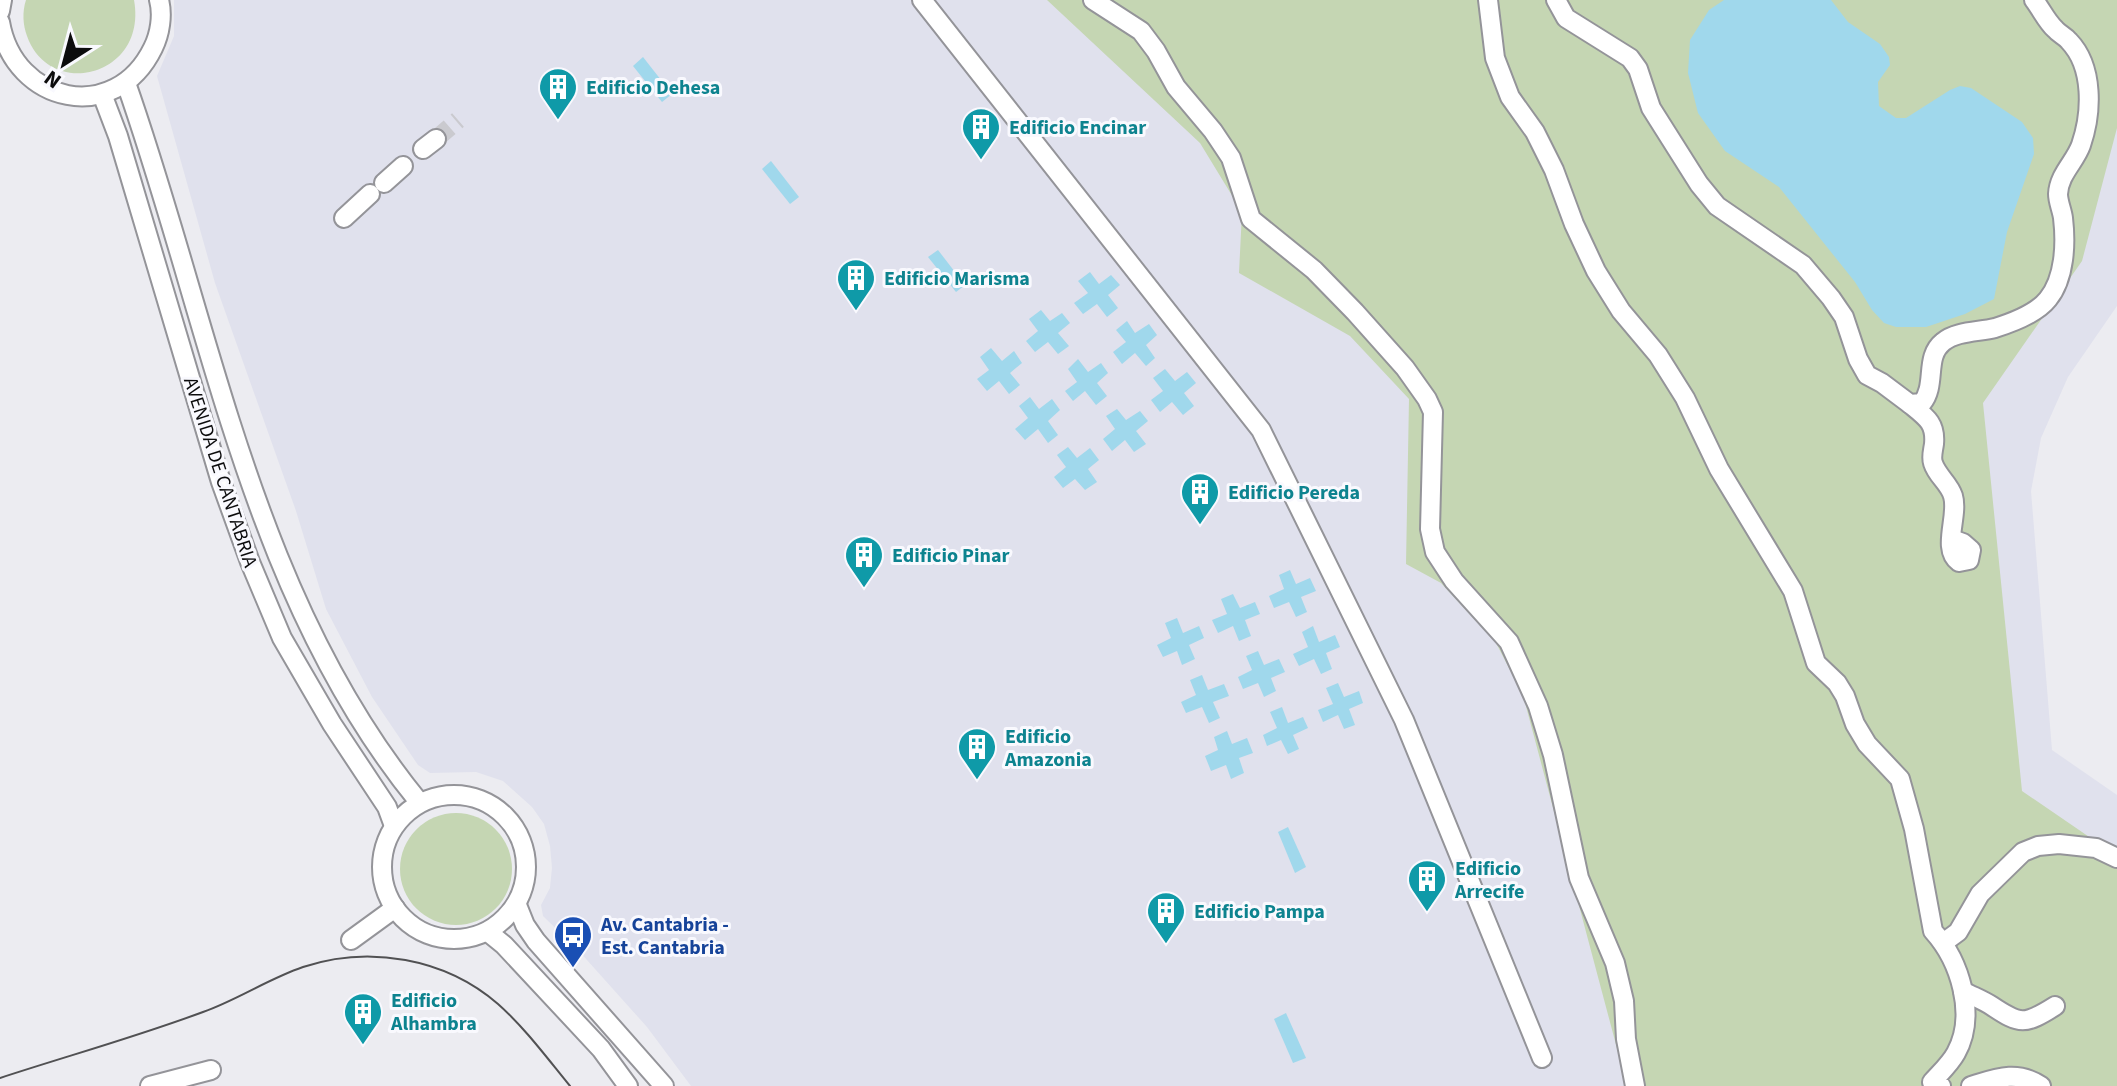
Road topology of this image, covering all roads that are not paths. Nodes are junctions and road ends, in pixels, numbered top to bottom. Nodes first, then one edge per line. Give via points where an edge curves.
1 (2, 0) edge
2 (159, 0) edge
3 (922, 0) edge
4 (1093, 0) edge
5 (1488, 0) edge
6 (1556, 0) edge
7 (2034, 0) edge
8 (0, 11) edge
9 (0, 22) edge
10 (126, 83) junction
11 (102, 94) junction
12 (1230, 128) dead end
13 (1225, 149) junction
14 (403, 166) dead end
15 (344, 218) dead end
16 (1929, 394) junction
17 (1910, 404) junction
18 (1926, 417) junction
19 (1952, 539) dead end
20 (419, 802) junction
21 (394, 826) junction
22 (2117, 858) edge
23 (517, 905) junction
24 (395, 908) junction
25 (488, 932) junction
26 (351, 940) dead end
27 (1943, 943) junction
28 (1963, 991) junction
29 (2055, 1006) dead end
30 (1542, 1058) dead end
31 (211, 1070) dead end
32 (1933, 1085) edge
33 (150, 1086) edge
34 (628, 1086) edge
35 (664, 1086) edge
36 (1635, 1086) edge
37 (1971, 1086) edge
38 (2041, 1086) edge

1 - 8 street
2 - 10 street via 158,38 145,65
3 - 30 street via 1261,430 1404,720
4 - 13 street via 1141,31
5 - 27 street via 1495,58 1510,97 1554,170 1596,271 1685,398 1719,469 1793,591 1816,663 1841,690 1867,744 1900,779 1933,931
6 - 17 street via 1566,18 1630,58 1651,108 1699,184 1717,206 1783,250 1817,281 1844,317 1867,375
7 - 16 street via 2053,28 2070,41 2088,83 2086,131 2058,195 2065,240 2061,272 2047,301 2032,312 1945,339 1932,361
9 - 11 street via 3,42 17,67 39,86 72,96
10 - 11 street
10 - 20 street, AVENIDA DE CANTABRIA via 273,547 349,704
11 - 21 street, AVENIDA DE CANTABRIA via 250,562 282,638
12 - 13 street
13 - 36 street via 1251,219 1355,312 1405,368 1433,412 1430,529 1435,552 1509,642 1538,706 1579,878 1615,963
14 - 15 street
16 - 17 street via 1922,403
16 - 18 street
17 - 18 street
18 - 19 street via 1935,431 1932,459 1953,496
20 - 21 street
20 - 23 street via 455,794 488,802 515,826 527,860
21 - 24 street via 382,861 385,889
22 - 27 street via 2096,848 2059,844 2023,852 1980,894 1958,932
23 - 25 street
23 - 35 street via 536,941
24 - 25 street via 417,929 436,937 461,939
24 - 26 street
25 - 34 street via 601,1049
27 - 28 street
28 - 29 street via 2018,1021
28 - 32 street via 1964,1030 1956,1054
31 - 33 street
37 - 38 street via 2019,1075

